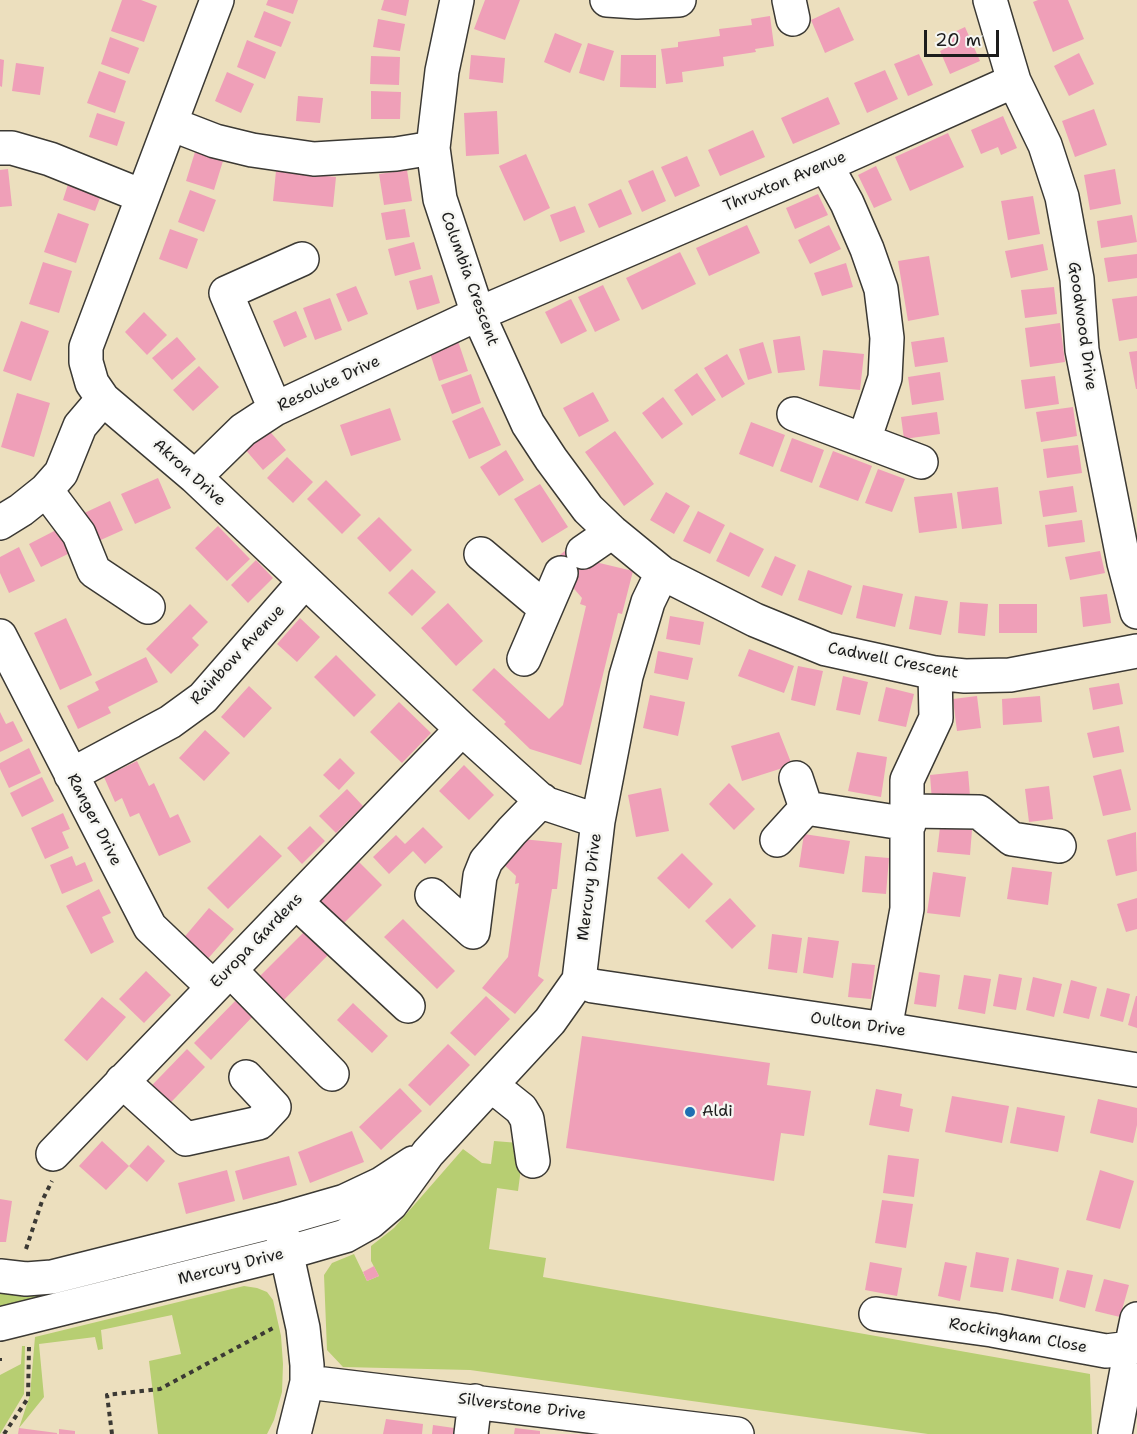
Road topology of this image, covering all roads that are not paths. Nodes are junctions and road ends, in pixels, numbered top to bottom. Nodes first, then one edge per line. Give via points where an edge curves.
1 (217, 0) edge
2 (457, 0) edge
3 (607, 0) edge
4 (679, 0) edge
5 (990, 0) edge
6 (1014, 81) junction
7 (171, 124) junction
8 (0, 148) edge
9 (433, 148) junction
10 (826, 165) junction
11 (142, 196) junction
12 (302, 259) dead end
13 (478, 314) junction
14 (103, 399) junction
15 (275, 409) junction
16 (794, 414) dead end
17 (864, 440) junction
18 (921, 462) dead end
19 (195, 477) junction
20 (46, 490) junction
21 (0, 523) edge
22 (612, 532) junction
23 (481, 554) dead end
24 (662, 573) junction
25 (305, 581) junction
26 (148, 607) dead end
27 (545, 608) junction
28 (1137, 612) edge
29 (0, 636) edge
30 (1137, 651) edge
31 (524, 659) dead end
32 (935, 673) junction
33 (462, 729) junction
34 (71, 775) junction
35 (542, 800) junction
36 (909, 817) junction
37 (598, 821) junction
38 (777, 840) dead end
39 (1059, 846) dead end
40 (432, 895) dead end
41 (296, 902) junction
42 (221, 979) junction
43 (579, 980) junction
44 (408, 1006) dead end
45 (885, 1029) junction
46 (1137, 1070) edge
47 (332, 1074) dead end
48 (246, 1077) dead end
49 (123, 1081) junction
50 (491, 1084) junction
51 (428, 1153) junction
52 (53, 1154) road end
53 (533, 1161) dead end
54 (279, 1220) junction
55 (286, 1253) junction
56 (0, 1276) edge
57 (876, 1314) dead end
58 (15, 1320) edge
59 (1134, 1334) edge
60 (307, 1382) junction
61 (475, 1401) junction
62 (294, 1434) edge
63 (471, 1434) edge
64 (737, 1434) edge
65 (1115, 1434) edge

1 - 7 street, Akron Drive
2 - 9 street, Columbia Crescent via 442,71
3 - 4 street
5 - 6 street
6 - 10 street, Thruxton Avenue
6 - 28 street, Goodwood Drive via 1045,145 1062,197 1077,279 1082,350
7 - 9 street via 215,141 314,159
7 - 11 street, Akron Drive
8 - 11 street via 50,159
9 - 13 street, Columbia Crescent via 440,199
10 - 13 street, Thruxton Avenue
10 - 17 street via 847,202 881,290 887,338 885,378
11 - 14 street, Akron Drive via 86,347 92,383
12 - 15 street via 226,293
13 - 15 street, Resolute Drive
13 - 22 street, Columbia Crescent via 528,424 588,509
14 - 19 street, Akron Drive
14 - 20 street via 80,426 61,473
15 - 19 street, Resolute Drive via 243,430
16 - 17 street
17 - 18 street
19 - 25 street, Akron Drive
20 - 21 street
20 - 26 street via 79,534 94,571
22 - 24 street, Columbia Crescent
22 - 27 street via 572,562
23 - 27 street
24 - 32 street, Cadwell Crescent via 755,620 826,649
24 - 37 street, Mercury Drive via 648,602 626,676
25 - 33 street, Akron Drive
25 - 34 street, Rainbow Avenue via 203,698 170,722
27 - 31 street
29 - 34 street, Ranger Drive
30 - 32 street, Cadwell Crescent via 1010,675
32 - 36 street via 936,718 908,780
33 - 35 street, Akron Drive
33 - 41 street, Europa Gardens
34 - 42 street, Ranger Drive via 150,927
35 - 37 street, Akron Drive
35 - 40 street via 486,861 472,932
36 - 38 street via 801,793
36 - 39 street via 979,812 1012,839
36 - 45 street via 908,909
37 - 43 street, Mercury Drive
41 - 42 street, Europa Gardens
41 - 44 street
42 - 47 street, Ranger Drive
42 - 49 street, Europa Gardens
43 - 45 street, Oulton Drive via 592,986
43 - 50 street, Mercury Drive via 550,1021
45 - 46 street, Oulton Drive
48 - 49 street via 274,1107 259,1123 186,1139
49 - 52 street, Europa Gardens
50 - 51 street, Mercury Drive
50 - 53 street via 527,1119
51 - 54 street, Mercury Drive via 381,1184 345,1201
51 - 55 street, Mercury Drive via 391,1204 370,1222 345,1236
54 - 55 street
54 - 56 street, Mercury Drive via 52,1277
55 - 58 street, Mercury Drive
55 - 60 street via 300,1314
57 - 59 street, Rockingham Close via 1106,1351
59 - 65 street
60 - 61 street, Silverstone Drive
60 - 62 street
61 - 63 street
61 - 64 street, Silverstone Drive

